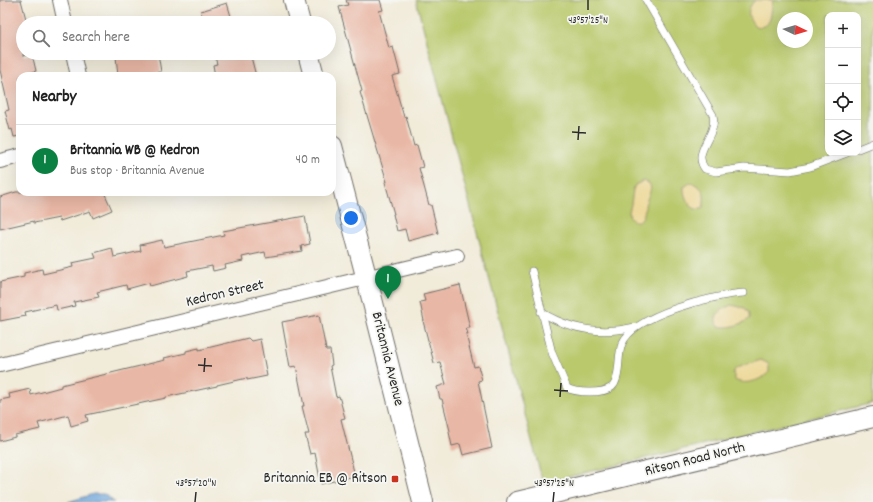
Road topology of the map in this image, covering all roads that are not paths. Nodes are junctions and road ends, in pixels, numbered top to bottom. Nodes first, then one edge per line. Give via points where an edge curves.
1 (60, 0) edge
2 (294, 0) edge
3 (646, 0) edge
4 (64, 16) edge
5 (298, 16) edge
6 (75, 60) edge
7 (310, 60) edge
8 (77, 72) edge
9 (313, 72) edge
10 (873, 143) edge
11 (861, 148) edge
12 (840, 156) edge
13 (16, 157) edge
14 (0, 161) edge
15 (336, 161) edge
16 (457, 256) dead end
17 (532, 271) dead end
18 (367, 278) junction
19 (744, 293) dead end
20 (541, 312) junction
21 (636, 327) junction
22 (0, 365) edge
23 (873, 417) edge
24 (423, 502) edge
25 (517, 502) edge

1 - 4 street
2 - 5 street
3 - 12 lane via 713,115 714,128 701,153 701,163 705,169 711,172 744,168 790,171
6 - 8 street
7 - 9 street
10 - 11 lane
13 - 14 street
15 - 18 street, Britannia Avenue
16 - 18 street, Kedron Street
17 - 20 lane
18 - 22 street, Kedron Street
18 - 24 street, Britannia Avenue
19 - 21 lane via 688,304
20 - 21 lane via 555,320 586,330 606,331
20 - 21 lane via 552,353 563,380 569,389 578,391 608,390 614,386 622,345 628,334
23 - 25 street, Ritson Road North

